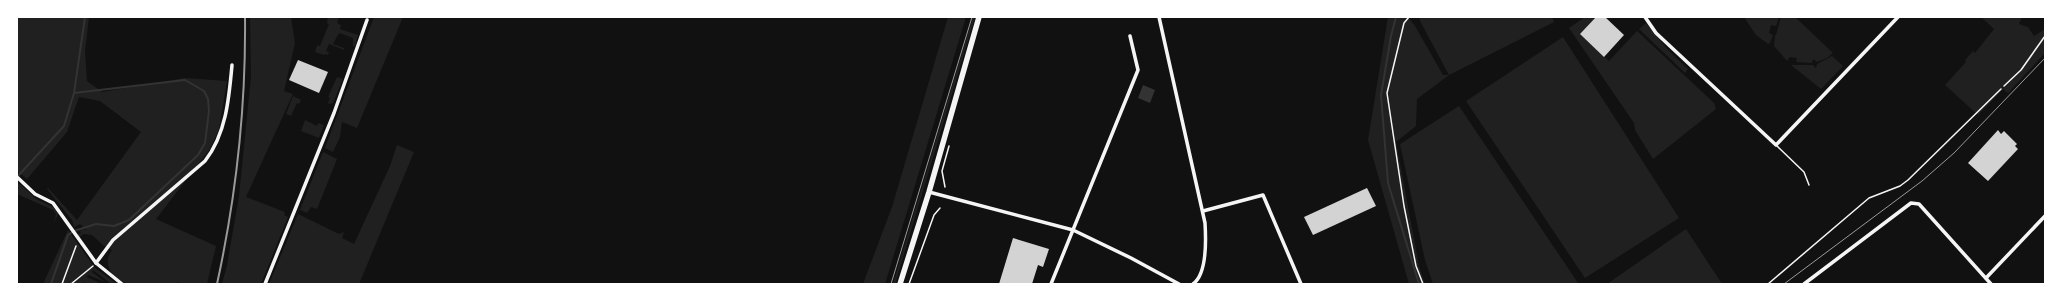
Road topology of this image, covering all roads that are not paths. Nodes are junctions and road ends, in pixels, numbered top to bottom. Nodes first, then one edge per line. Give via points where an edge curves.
1 (979, 17) edge
2 (1159, 17) edge
3 (1645, 17) edge
4 (1898, 17) edge
5 (368, 19) edge
6 (1130, 36) dead end
7 (2045, 36) edge
8 (232, 65) dead end
9 (2004, 86) road end
10 (1776, 145) junction
11 (17, 177) edge
12 (1809, 185) dead end
13 (929, 192) junction
14 (1203, 211) junction
15 (2045, 216) edge
16 (1072, 230) junction
17 (96, 264) junction
18 (1986, 278) junction
19 (1195, 283) edge
20 (122, 284) edge
21 (265, 284) edge
22 (900, 284) edge
23 (1051, 284) edge
24 (1179, 284) edge
25 (1301, 284) edge
26 (1804, 284) edge
27 (1991, 284) edge

1 - 13 main road
2 - 14 street
3 - 10 street via 1656,33
4 - 10 street
5 - 21 street via 334,113
6 - 16 street via 1138,70
7 - 9 lane via 2021,70
8 - 17 street via 223,127 213,151 205,162 113,240
10 - 12 lane via 1804,172
11 - 17 street via 36,194 53,203
13 - 16 street
13 - 22 main road
14 - 19 street via 1205,252
14 - 25 street via 1263,195
15 - 18 street
16 - 23 street
16 - 24 street
17 - 20 street
18 - 26 street via 1919,204 1911,203
18 - 27 street

